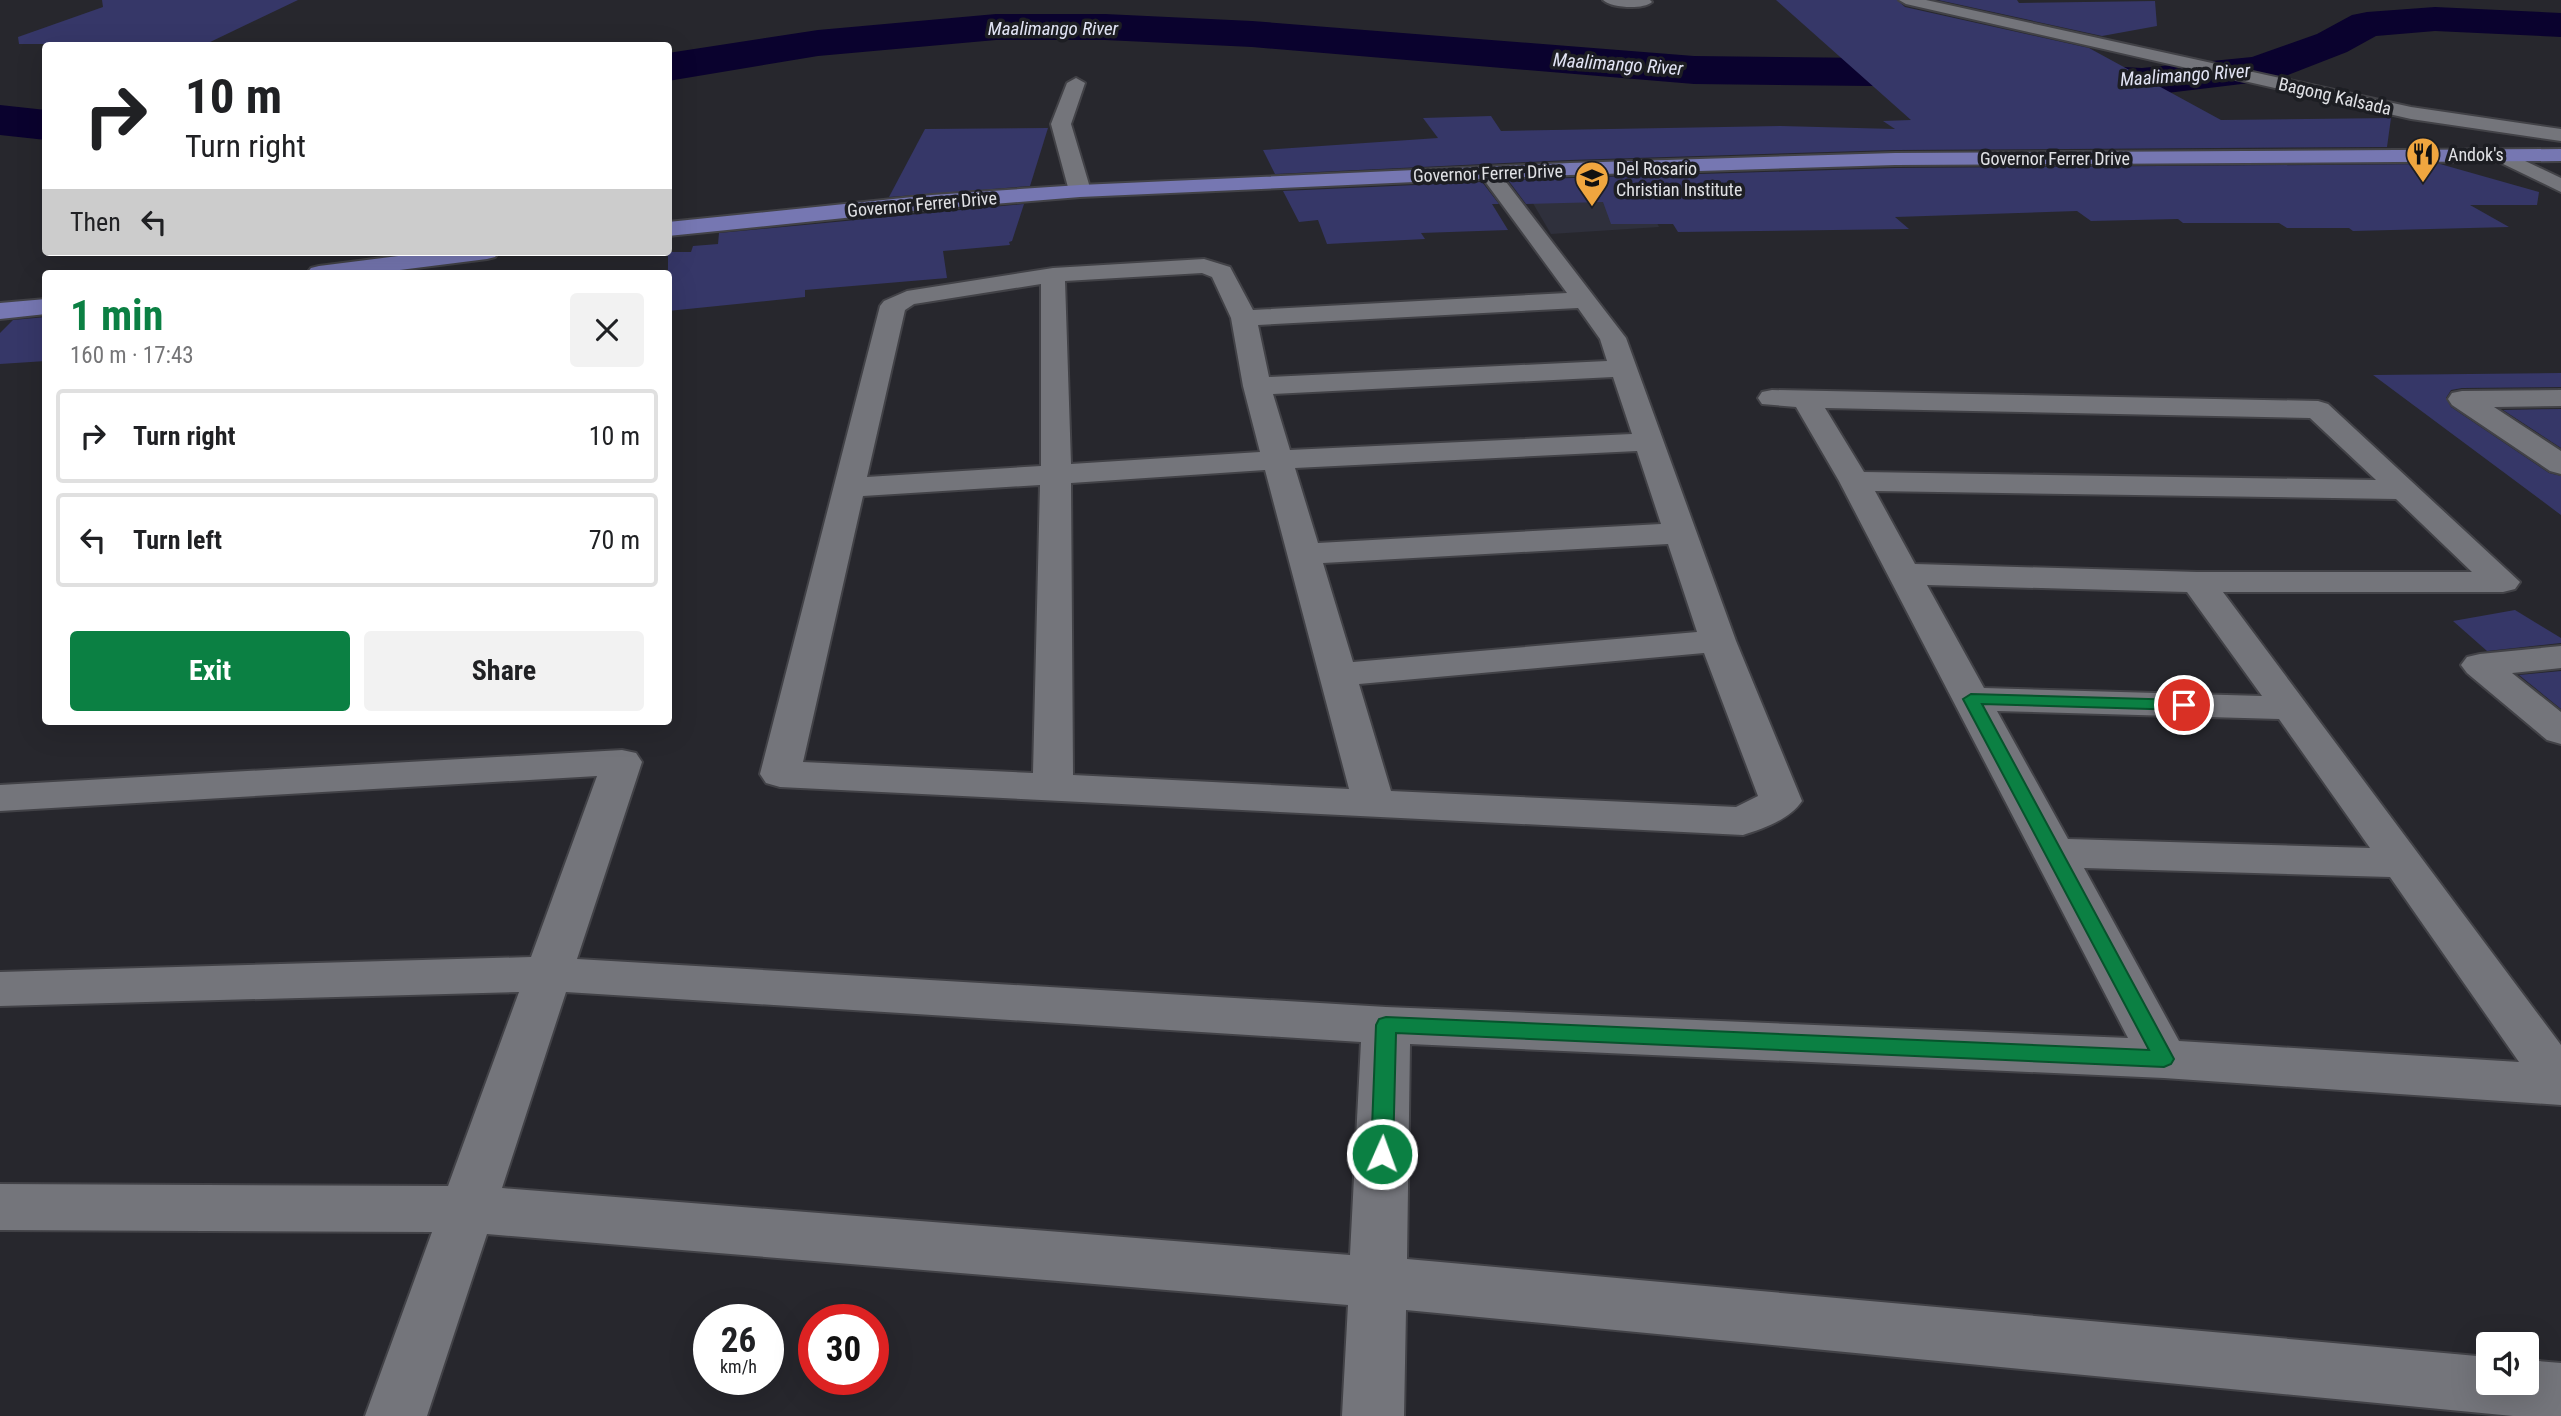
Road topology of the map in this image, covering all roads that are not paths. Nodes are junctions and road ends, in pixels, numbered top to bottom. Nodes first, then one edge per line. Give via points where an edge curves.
1 (1610, 0) edge
2 (1906, 0) edge
3 (1644, 2) dead end
4 (1076, 83) dead end
5 (2535, 114) dead end
6 (2559, 141) edge
7 (2536, 155) junction
8 (2502, 156) junction
9 (2561, 167) edge
10 (1489, 173) junction
11 (2561, 186) edge
12 (1080, 191) junction
13 (672, 229) edge
14 (455, 256) edge
15 (343, 270) edge
16 (1053, 275) junction
17 (1585, 300) junction
18 (42, 307) edge
19 (0, 312) edge
20 (1244, 318) junction
21 (1623, 368) junction
22 (1257, 386) junction
23 (2561, 398) edge
24 (1649, 442) junction
25 (1277, 460) junction
26 (2561, 465) edge
27 (1056, 475) junction
28 (1854, 481) junction
29 (849, 488) junction
30 (2403, 490) junction
31 (1681, 533) junction
32 (1304, 554) junction
33 (1905, 574) junction
34 (2197, 582) junction
35 (1718, 640) junction
36 (2561, 657) edge
37 (1338, 676) junction
38 (1971, 699) junction
39 (2291, 708) junction
40 (2561, 732) edge
41 (1052, 788) junction
42 (0, 798) edge
43 (1374, 804) junction
44 (2054, 853) junction
45 (2403, 863) junction
46 (549, 974) junction
47 (0, 989) edge
48 (1386, 1025) junction
49 (2164, 1059) junction
50 (2561, 1084) edge
51 (0, 1208) edge
52 (467, 1209) junction
53 (1377, 1283) junction
54 (2561, 1392) edge
55 (396, 1416) edge
56 (1373, 1416) edge

1 - 3 street
2 - 6 street, Bagong Kalsada via 2412,113
4 - 12 street via 1061,124
5 - 6 street
6 - 7 main road, Governor Ferrer Drive
7 - 8 main road, Governor Ferrer Drive
7 - 9 street
8 - 10 main road, Governor Ferrer Drive via 1868,159
8 - 11 street
10 - 12 main road, Governor Ferrer Drive
10 - 17 street
12 - 13 main road, Governor Ferrer Drive
14 - 15 main road
16 - 20 street via 1204,266 1222,272
16 - 27 street
16 - 29 street via 907,298 893,306
17 - 20 street
17 - 21 street via 1613,338
18 - 19 main road
20 - 22 street
21 - 22 street
21 - 24 street
22 - 25 street
23 - 26 street via 2462,399
24 - 25 street
24 - 31 street
25 - 27 street
25 - 32 street
27 - 29 street
27 - 41 street
28 - 30 street
28 - 30 street via 1789,398 2318,410
28 - 33 street
29 - 41 street via 780,774
30 - 34 street via 2503,582
31 - 32 street
31 - 35 street
32 - 37 street
33 - 34 street
33 - 38 street
34 - 39 street
35 - 37 street
35 - 43 street via 1781,801 1743,821
36 - 40 street via 2480,665
37 - 43 street
38 - 39 street
38 - 44 street
39 - 45 street
41 - 43 street
42 - 46 street via 622,762
44 - 45 street
44 - 49 street
45 - 50 street
46 - 47 street
46 - 48 street
46 - 52 street
48 - 49 street
48 - 53 street
49 - 50 street
51 - 52 street
52 - 53 street
52 - 55 street
53 - 54 street
53 - 56 street

